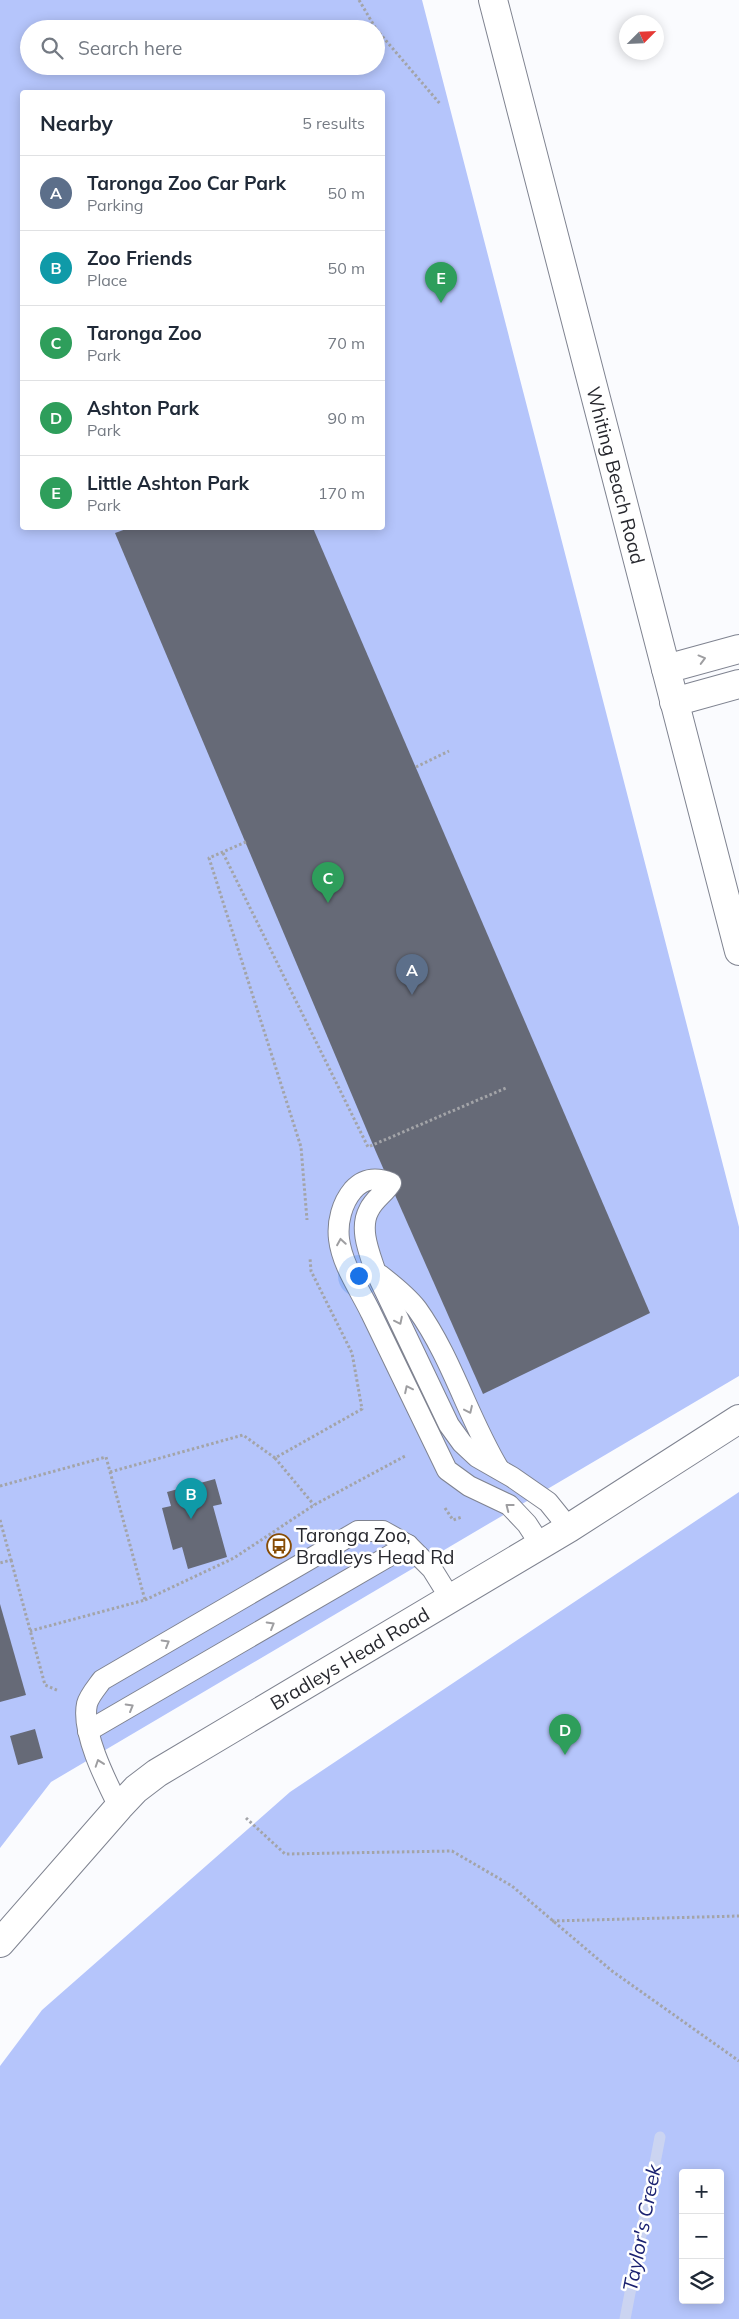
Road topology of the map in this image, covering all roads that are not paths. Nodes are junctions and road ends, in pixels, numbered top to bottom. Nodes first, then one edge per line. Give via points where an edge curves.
1 (493, 0) edge
2 (739, 649) edge
3 (666, 669) junction
4 (739, 684) edge
5 (674, 702) junction
6 (739, 951) edge
7 (739, 1420) edge
8 (569, 1528) junction
9 (540, 1544) junction
10 (408, 1545) junction
11 (450, 1598) junction
12 (88, 1731) junction
13 (119, 1807) junction
14 (0, 1943) edge

1 - 3 street, Whiting Beach Road
3 -> 2 street
3 - 5 street, Whiting Beach Road
4 - 5 street
5 - 6 street, Whiting Beach Road
7 - 8 street, Bradleys Head Road
8 - 9 street, Bradleys Head Road
9 -> 8 lane via 509,1505 469,1486 447,1470 353,1276 339,1239 340,1219 345,1200 369,1179 391,1182 369,1210 366,1245 449,1426 477,1457 548,1502
9 - 11 street, Bradleys Head Road
10 - 11 lane via 432,1569
12 -> 10 lane
12 -> 10 lane via 87,1703 102,1680 358,1531 383,1531
11 - 13 street, Bradleys Head Road via 157,1773
13 -> 12 lane via 104,1777
13 - 14 street, Bradleys Head Road

